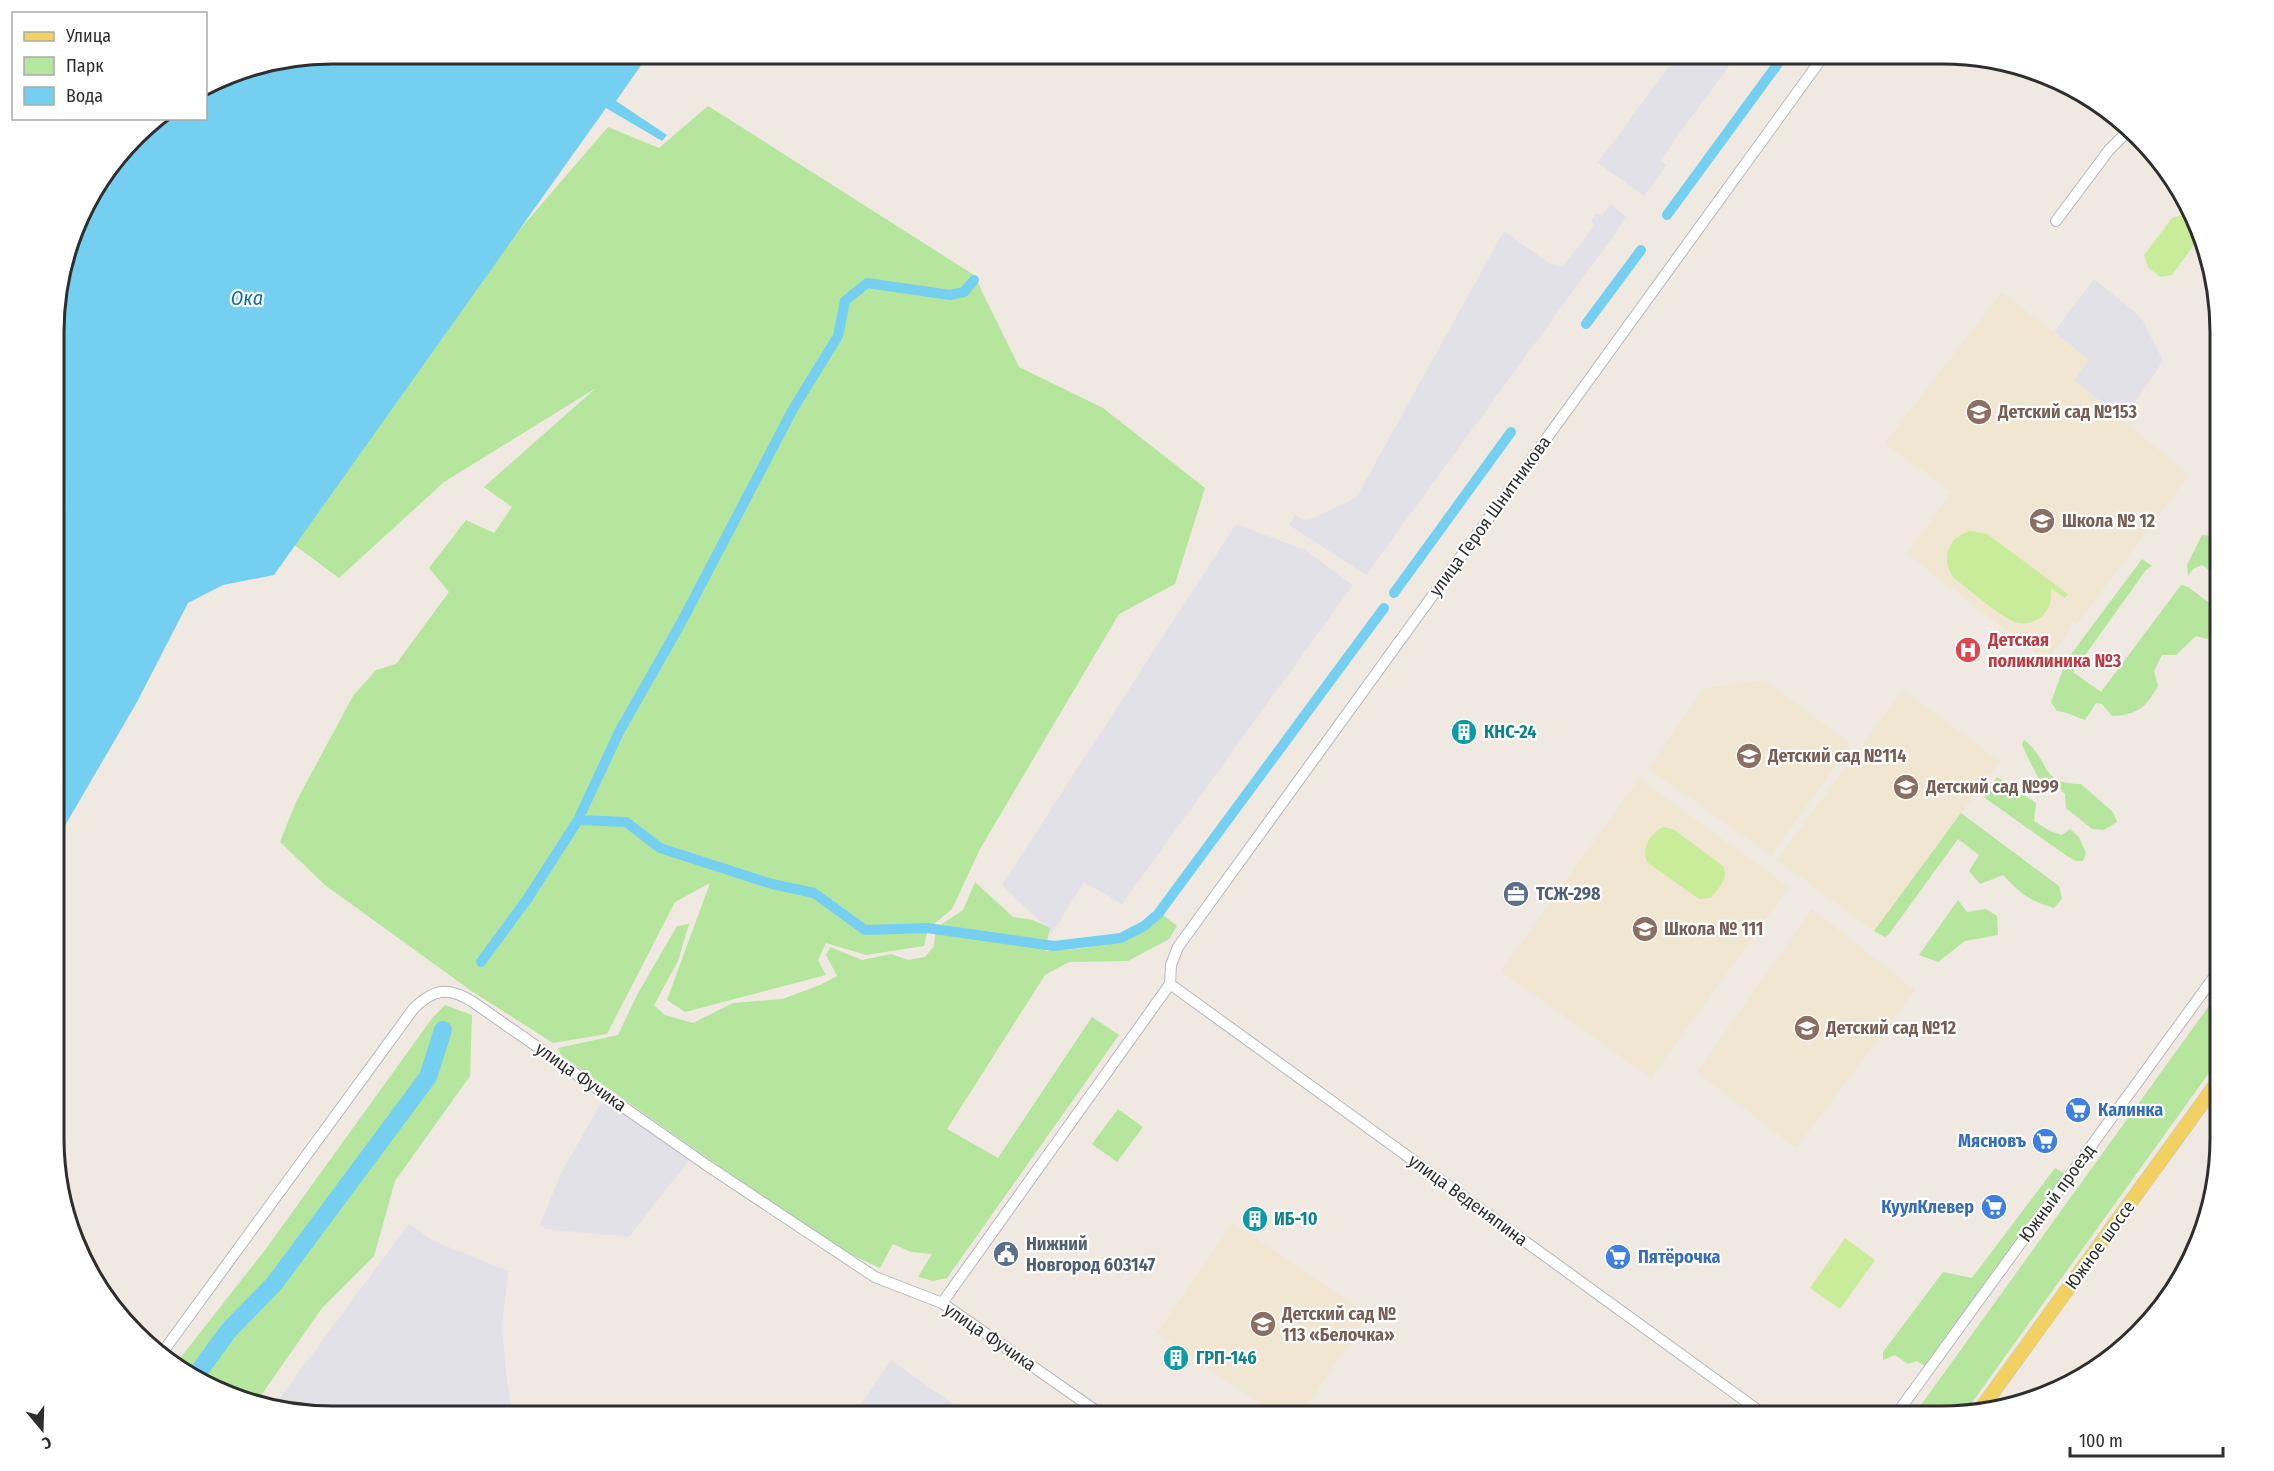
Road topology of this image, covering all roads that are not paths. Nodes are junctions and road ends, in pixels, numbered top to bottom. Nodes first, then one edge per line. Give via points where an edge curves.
1 (1818, 64) edge
2 (2123, 136) edge
3 (2056, 220) dead end
4 (2210, 982) edge
5 (1170, 984) junction
6 (2210, 1092) edge
7 (942, 1303) junction
8 (166, 1348) edge
9 (1986, 1402) edge
10 (1090, 1406) edge
11 (1752, 1406) edge
12 (1902, 1406) edge

1 - 5 street, улица Героя Шнитникова via 1178,947 1171,965
2 - 3 street
4 - 12 street, Южный проезд
5 - 7 street
5 - 11 street, улица Веденяпина
6 - 9 main road, Южное шоссе
7 - 8 street, улица Фучика via 875,1276 705,1164 473,1002 448,991 425,998 414,1008
7 - 10 street, улица Фучика

